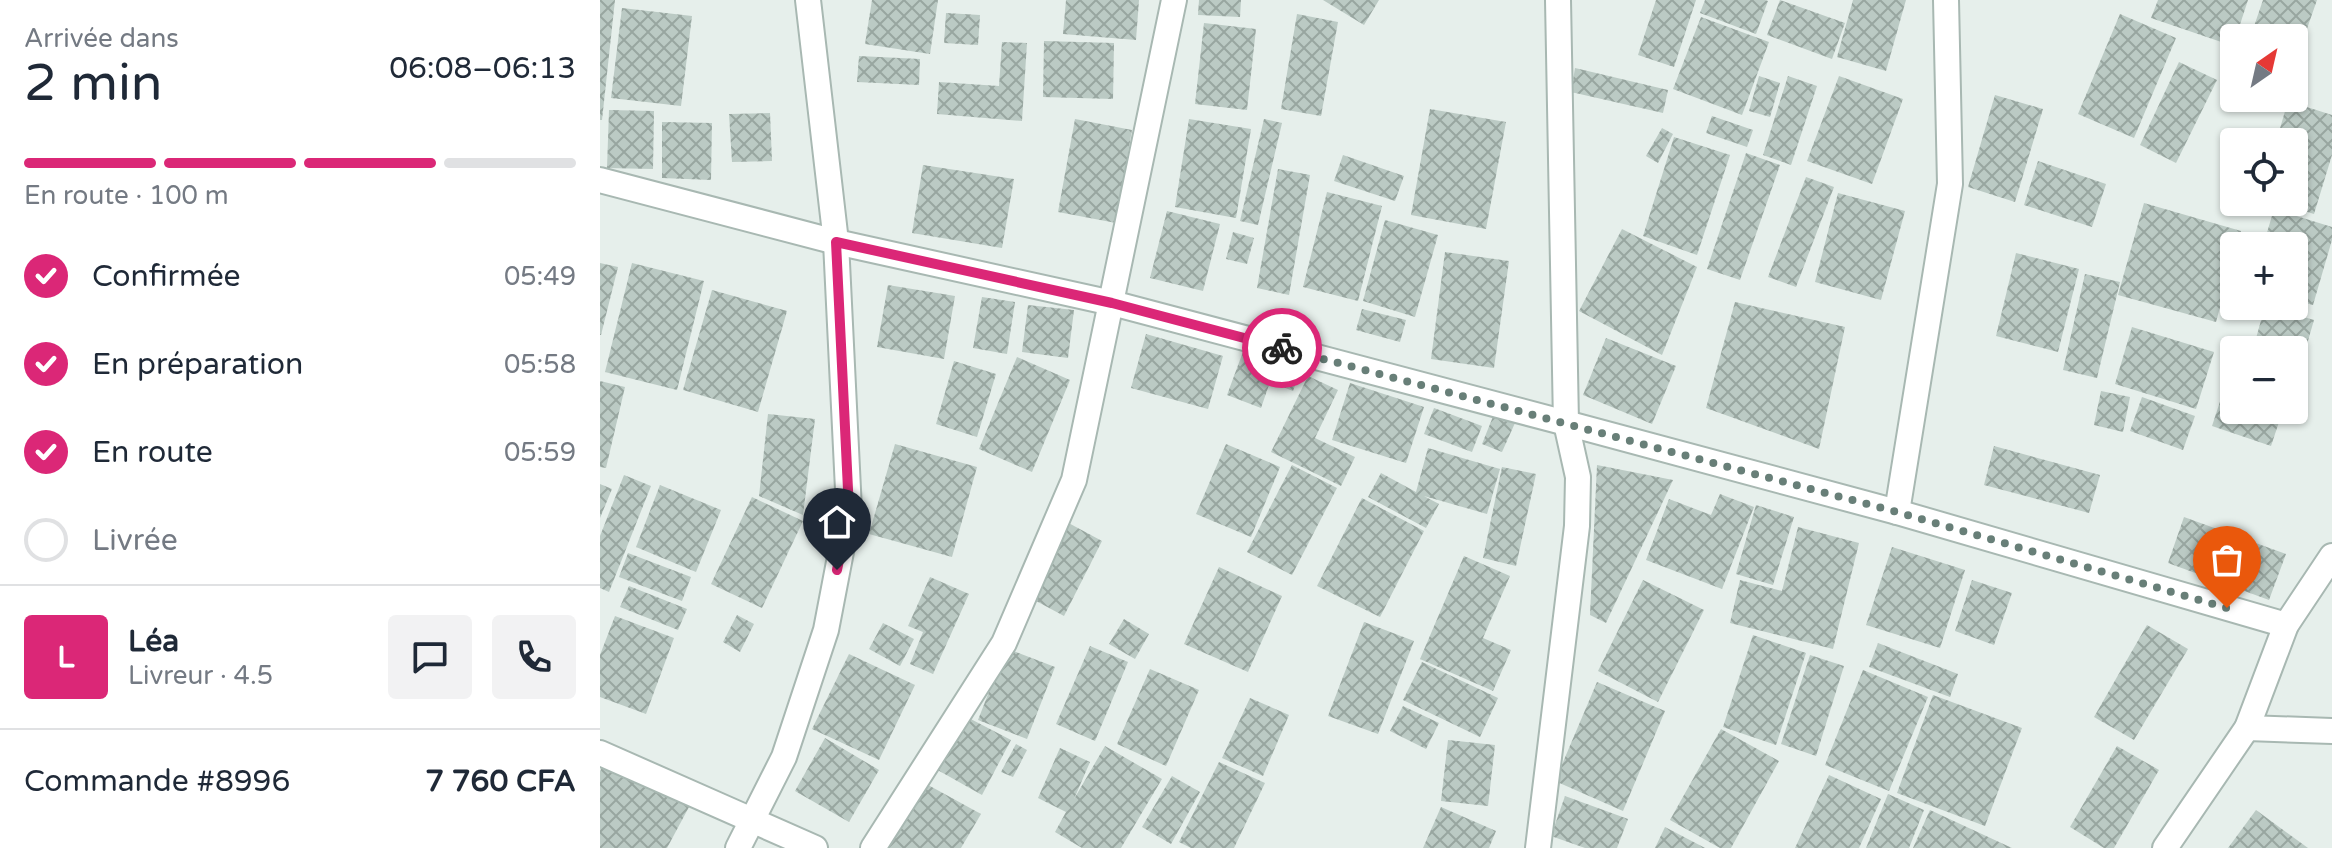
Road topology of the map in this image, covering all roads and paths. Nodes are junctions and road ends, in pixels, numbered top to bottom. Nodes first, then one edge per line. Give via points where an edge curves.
1 (808, 0) edge
2 (1174, 0) edge
3 (1558, 0) edge
4 (1946, 0) edge
5 (600, 180) edge
6 (836, 242) junction
7 (1112, 303) junction
8 (1566, 423) junction
9 (1897, 512) junction
10 (2332, 556) edge
11 (2286, 625) junction
12 (2247, 728) junction
13 (2332, 731) edge
14 (600, 753) edge
15 (755, 820) junction
16 (738, 848) edge
17 (815, 848) edge
18 (873, 848) edge
19 (1538, 848) edge
20 (2165, 848) edge

1 - 6 street
2 - 7 street
3 - 8 street
4 - 9 street via 1950,184
5 - 6 street
6 - 7 street
6 - 15 street via 849,510 826,630 784,757
7 - 8 street
7 - 18 street via 1074,480 1004,643
8 - 9 street
8 - 19 street via 1578,477 1577,526
9 - 11 street
10 - 11 street
11 - 12 street
12 - 13 street
12 - 20 street
14 - 15 street
15 - 16 street
15 - 17 street

